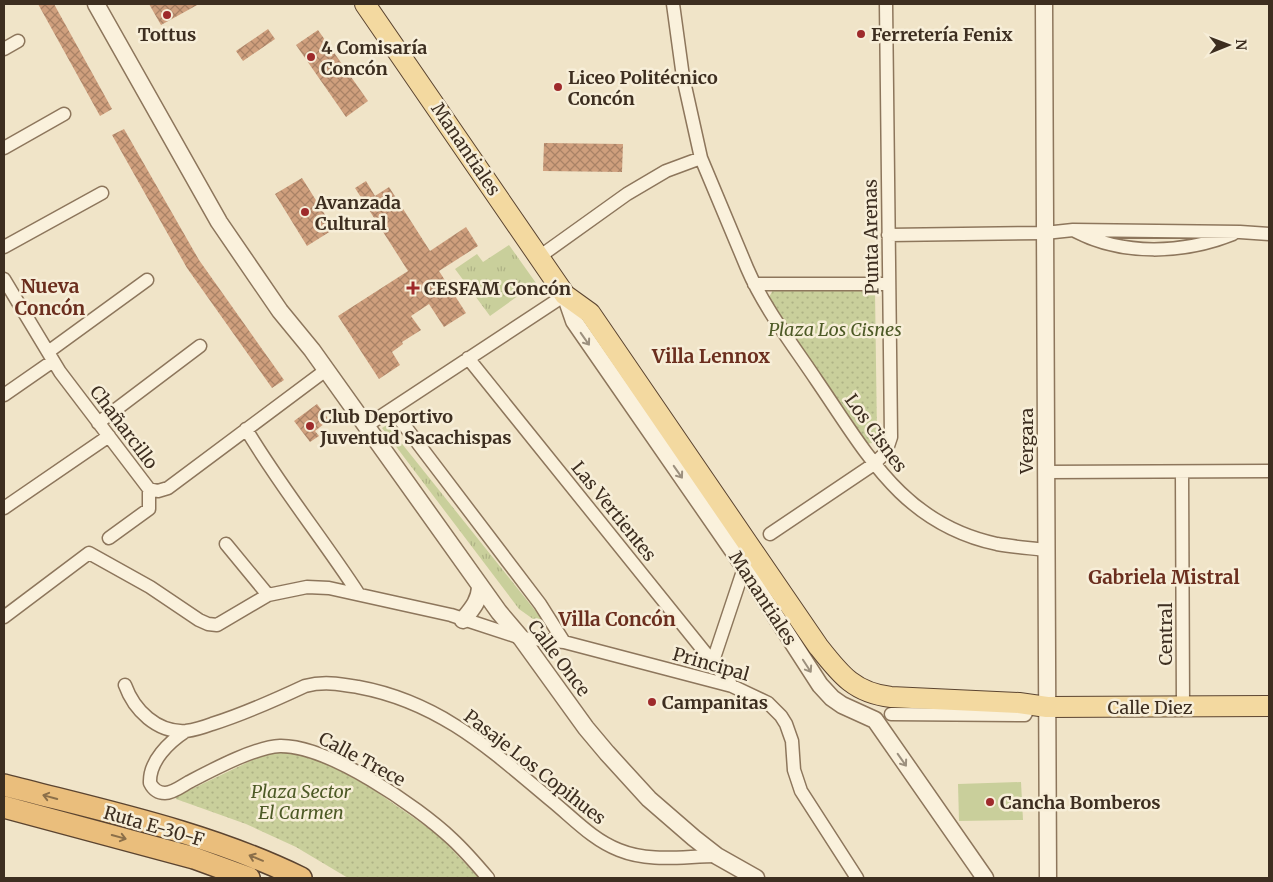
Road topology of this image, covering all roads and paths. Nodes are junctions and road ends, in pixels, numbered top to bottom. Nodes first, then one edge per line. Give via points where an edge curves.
1 (96, 4) edge
2 (365, 4) edge
3 (673, 4) edge
4 (886, 4) edge
5 (1044, 4) edge
6 (18, 41) dead end
7 (4, 49) edge
8 (64, 114) dead end
9 (4, 148) edge
10 (701, 158) junction
11 (102, 193) dead end
12 (1072, 230) junction
13 (1240, 232) junction
14 (1045, 233) junction
15 (1269, 234) edge
16 (888, 236) junction
17 (4, 247) edge
18 (539, 257) junction
19 (4, 279) edge
20 (147, 280) dead end
21 (754, 284) junction
22 (889, 284) junction
23 (565, 295) junction
24 (200, 346) dead end
25 (51, 356) junction
26 (468, 358) junction
27 (326, 370) junction
28 (4, 395) edge
29 (401, 421) dead end
30 (98, 423) junction
31 (366, 426) junction
32 (246, 429) junction
33 (108, 436) junction
34 (874, 464) junction
35 (1269, 471) edge
36 (1046, 472) junction
37 (1182, 472) junction
38 (149, 489) junction
39 (4, 508) edge
40 (770, 534) dead end
41 (109, 538) dead end
42 (226, 544) dead end
43 (1046, 550) junction
44 (744, 568) junction
45 (480, 586) junction
46 (358, 593) junction
47 (268, 595) junction
48 (4, 617) edge
49 (463, 620) junction
50 (521, 638) junction
51 (564, 642) junction
52 (713, 661) junction
53 (835, 668) joint
54 (125, 685) dead end
55 (732, 686) junction
56 (1039, 706) junction
57 (1269, 706) edge
58 (1183, 707) junction
59 (891, 714) dead end
60 (186, 731) junction
61 (4, 785) edge
62 (4, 807) edge
63 (717, 856) junction
64 (249, 878) edge
65 (300, 878) edge
66 (488, 878) edge
67 (756, 878) edge
68 (858, 878) edge
69 (985, 878) edge
70 (1048, 878) edge

1 - 27 street, Calle Once via 219,222 275,304
2 - 18 main road, Manantiales
3 - 10 street, Los Cisnes via 683,77
4 - 16 street, Punta Arenas
5 - 14 street, Vergara
6 - 7 street
8 - 9 street
10 - 18 street via 666,171 628,194
10 - 21 street, Los Cisnes
11 - 17 street
12 - 13 street
12 - 13 street via 1123,248 1150,249 1196,245
12 - 14 street
13 - 15 street
14 - 16 street
14 - 36 street, Vergara
16 - 22 street, Punta Arenas
18 - 23 main road, Manantiales
19 - 25 street, Chañarcillo
20 - 25 street
21 - 22 street
21 - 34 street, Los Cisnes
22 - 34 street, Punta Arenas via 891,437 886,452
23 - 26 street
23 -> 44 street, Manantiales via 574,321
23 - 53 main road, Manantiales via 590,313
24 - 30 street
25 - 28 street
25 - 30 street, Chañarcillo
26 - 31 street
26 - 52 street, Las Vertientes
27 - 31 street, Calle Once
27 - 32 street, Chañarcillo
29 - 51 street via 540,604
30 - 33 street, Chañarcillo
31 - 45 street, Calle Once
32 - 38 street, Chañarcillo via 168,488
32 - 46 street via 283,488 327,545
33 - 38 street, Chañarcillo
33 - 39 street
34 - 40 street, Punta Arenas
34 - 43 street, Los Cisnes via 914,505 962,533 997,544
35 - 37 street
36 - 37 street
36 - 43 street, Vergara
37 - 58 street, Central
38 - 41 street via 149,509
42 - 47 street
43 - 56 street, Vergara
44 - 52 street
44 -> 69 street, Manantiales via 820,685 842,705 875,720
45 - 49 street via 480,595
45 - 50 street, Calle Once
46 - 47 street, Principal via 307,588
46 - 49 street, Principal
47 - 48 street, Principal via 216,625 208,624 89,553
49 - 50 street, Principal
50 - 51 street, Principal
50 - 63 street, Calle Once via 586,728 618,766 671,819
51 - 55 street, Principal
52 - 55 street, Las Vertientes
53 - 56 main road, Calle Diez via 853,684 882,696
54 - 60 street, Pasaje Los Copihues via 132,701 145,716 164,727
55 - 68 street, Principal via 768,703 786,724 801,791
56 - 58 main road, Calle Diez
56 - 59 street via 1025,715
56 - 70 street, Vergara
57 - 58 main road, Calle Diez
60 - 63 street, Pasaje Los Copihues via 228,719 306,686 336,683 366,689 419,706 463,729 588,832 610,846 647,858
60 - 66 street, Calle Trece via 167,746 151,773 152,786 161,793 169,793 255,751 281,746 307,749 371,780 425,815 453,839
65 -> 61 highway, Ruta E-30-F via 198,837
62 -> 64 highway, Ruta E-30-F via 194,858
63 - 67 street, Calle Once

